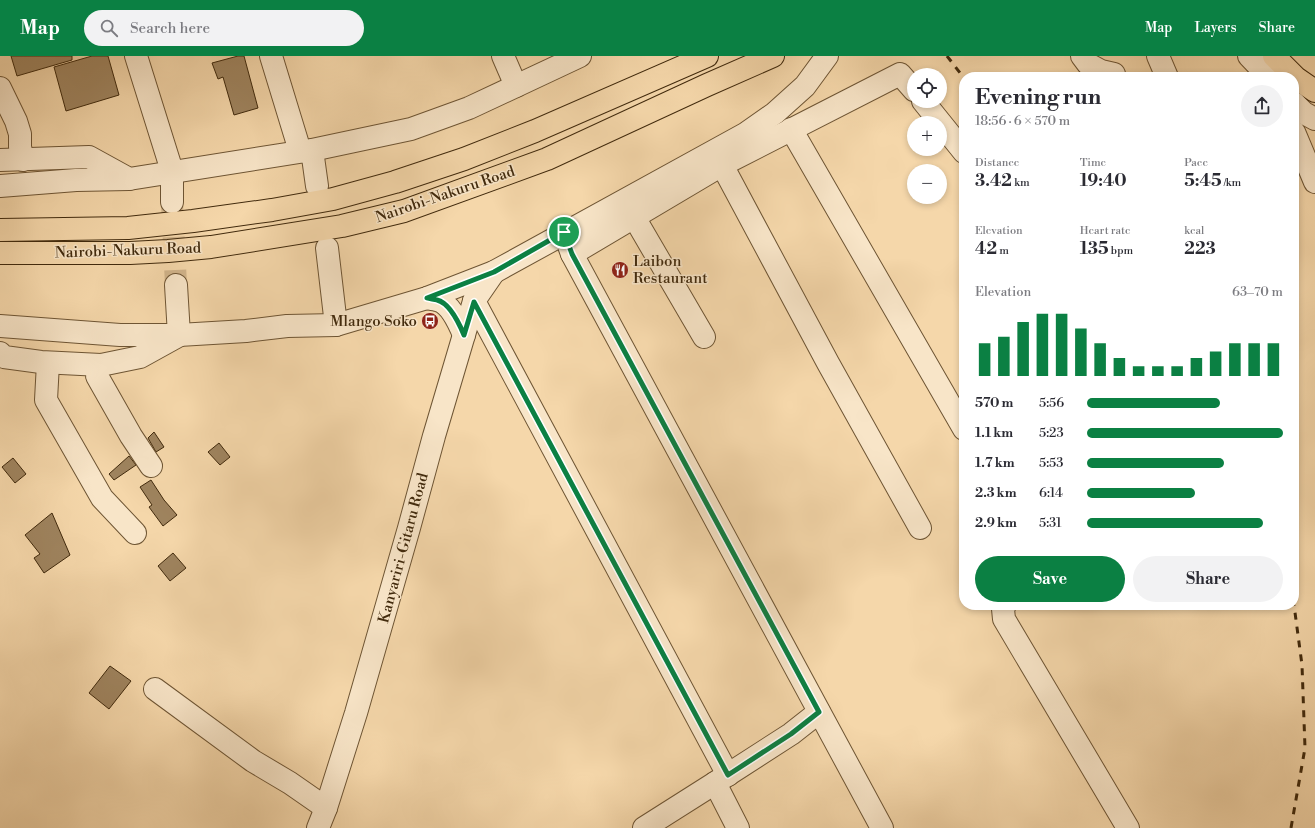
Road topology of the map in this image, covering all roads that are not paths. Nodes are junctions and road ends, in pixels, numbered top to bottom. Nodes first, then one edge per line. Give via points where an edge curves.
1 (136, 56) edge
2 (271, 56) edge
3 (503, 56) edge
4 (580, 56) edge
5 (706, 56) edge
6 (773, 56) edge
7 (827, 56) edge
8 (1082, 56) edge
9 (1158, 56) edge
10 (1250, 56) edge
11 (1274, 56) edge
12 (1105, 72) edge
13 (1165, 72) edge
14 (1264, 72) edge
15 (1290, 72) edge
16 (1299, 80) edge
17 (907, 82) edge
18 (516, 86) junction
19 (0, 88) edge
20 (1315, 91) edge
21 (929, 108) edge
22 (1299, 108) edge
23 (1315, 119) edge
24 (791, 129) junction
25 (1299, 144) edge
26 (959, 146) edge
27 (306, 151) junction
28 (0, 160) edge
29 (23, 160) junction
30 (722, 165) junction
31 (172, 171) junction
32 (129, 179) junction
33 (1315, 182) edge
34 (0, 186) edge
35 (317, 186) tunnel mouth
36 (172, 202) tunnel mouth
37 (634, 217) junction
38 (0, 230) edge
39 (564, 232) junction
40 (327, 248) tunnel mouth
41 (0, 253) edge
42 (572, 254) junction
43 (494, 272) junction
44 (176, 285) tunnel mouth
45 (427, 298) junction
46 (474, 302) junction
47 (336, 325) junction
48 (0, 326) edge
49 (179, 335) junction
50 (464, 335) junction
51 (704, 337) dead end
52 (1, 356) edge
53 (48, 363) junction
54 (101, 365) junction
55 (959, 420) edge
56 (151, 466) dead end
57 (920, 528) dead end
58 (135, 533) dead end
59 (1003, 610) edge
60 (155, 689) dead end
61 (819, 712) junction
62 (722, 779) junction
63 (326, 808) junction
64 (318, 828) edge
65 (644, 828) edge
66 (738, 828) edge
67 (882, 828) edge
68 (1128, 828) edge

1 - 31 street
2 - 27 street
3 - 18 street
4 - 18 street
5 - 38 highway, Nairobi-Nakuru Road via 535,131 464,159 333,199 193,222 128,228
6 - 41 highway, Nairobi-Nakuru Road via 547,159 396,213 342,226 211,247 130,253
7 - 39 street via 805,86 775,113 745,134
8 - 12 street via 1088,64
9 - 13 street
10 - 14 street
11 - 15 highway
16 - 20 highway
17 - 24 street via 900,74
18 - 27 street via 469,108 411,129
19 - 29 street via 16,121
21 - 26 street
22 - 23 street
24 - 30 street
24 - 55 street
25 - 33 street
27 - 31 street
27 - 35 street
28 - 29 street
29 - 32 street via 89,157
30 - 37 street
30 - 57 street
31 - 32 street
31 - 36 street
32 - 34 street
37 - 42 street
37 - 51 street
39 - 42 street
39 - 43 street
40 - 47 street
42 - 61 street
43 - 45 street
43 - 46 street, Kanyariri-Gitaru Road
44 - 49 street
45 - 47 street
45 - 50 street via 438,300 448,308
46 - 50 street, Kanyariri-Gitaru Road
46 - 62 street
47 - 49 street via 287,326
48 - 49 street via 120,335
49 - 54 street via 140,357
50 - 63 street, Kanyariri-Gitaru Road via 410,528
52 - 53 street
53 - 54 street
53 - 58 street via 46,400 102,498
54 - 56 street via 97,376
59 - 68 street via 1004,619
60 - 63 street via 253,761
61 - 62 street via 791,734
61 - 67 street
62 - 65 street
62 - 66 street
63 - 64 street, Kanyariri-Gitaru Road

